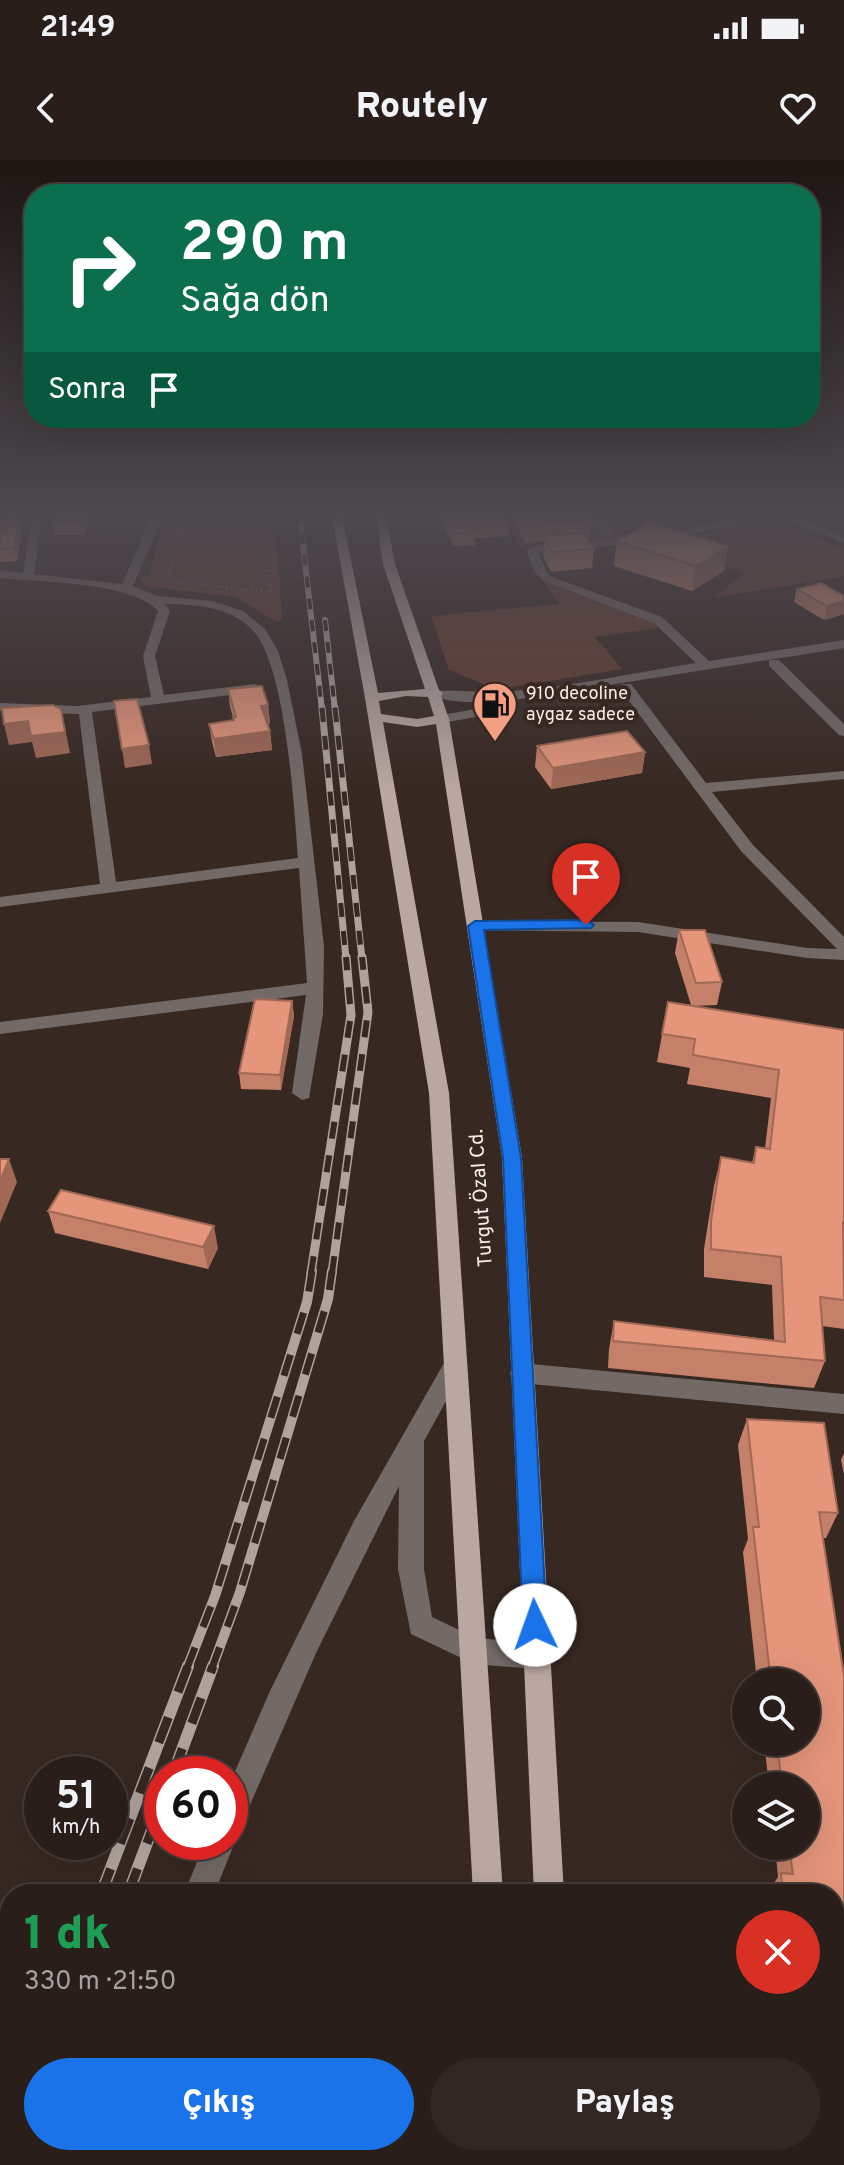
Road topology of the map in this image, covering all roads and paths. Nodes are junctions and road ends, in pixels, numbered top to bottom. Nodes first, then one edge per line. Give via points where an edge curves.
1 (158, 605) edge
2 (215, 605) edge
3 (354, 605) edge
4 (404, 605) edge
5 (617, 605) edge
6 (844, 644) edge
7 (844, 652) edge
8 (774, 663) junction
9 (706, 666) junction
10 (280, 685) junction
11 (626, 687) junction
12 (436, 693) junction
13 (159, 701) junction
14 (0, 707) edge
15 (374, 707) junction
16 (85, 710) junction
17 (442, 719) junction
18 (844, 732) edge
19 (844, 775) edge
20 (703, 788) junction
21 (306, 862) junction
22 (109, 888) junction
23 (0, 902) edge
24 (475, 926) junction
25 (844, 947) edge
26 (844, 955) edge
27 (315, 988) junction
28 (0, 1028) edge
29 (302, 1093) dead end
30 (456, 1363) junction
31 (521, 1373) junction
32 (844, 1404) edge
33 (412, 1438) junction
34 (474, 1651) junction
35 (536, 1656) junction
36 (248, 1773) edge
37 (213, 1860) edge
38 (203, 1884) edge
39 (487, 1884) edge
40 (548, 1884) edge

1 - 13 street via 164,611 149,656
2 - 10 street via 245,619 268,641
3 - 15 main road, Turgut Özal Cd.
4 - 12 main road, Turgut Özal Cd.
5 - 9 street via 658,620
6 - 9 street
7 - 8 street
8 - 11 street
8 - 18 street
9 - 12 street via 509,697
10 - 13 street
10 - 21 street
11 - 17 street
11 - 20 street
12 - 15 main road via 406,692
12 - 17 main road, Turgut Özal Cd.
13 - 16 street
14 - 16 street
15 - 17 main road via 417,723
15 - 30 main road, Turgut Özal Cd. via 439,1093
16 - 22 street
17 - 24 main road, Turgut Özal Cd.
19 - 20 street
20 - 25 street via 747,848
21 - 22 street
21 - 27 street
22 - 23 street
24 - 26 street via 638,927
24 - 31 main road, Turgut Özal Cd. via 512,1158
27 - 28 street
27 - 29 street
30 - 33 street
30 - 34 main road, Turgut Özal Cd.
31 - 32 street
31 - 35 main road, Turgut Özal Cd.
33 - 34 street via 411,1569 420,1625
33 - 36 street
34 - 35 street
34 - 39 main road, Turgut Özal Cd.
35 - 40 main road, Turgut Özal Cd.
37 - 38 street

